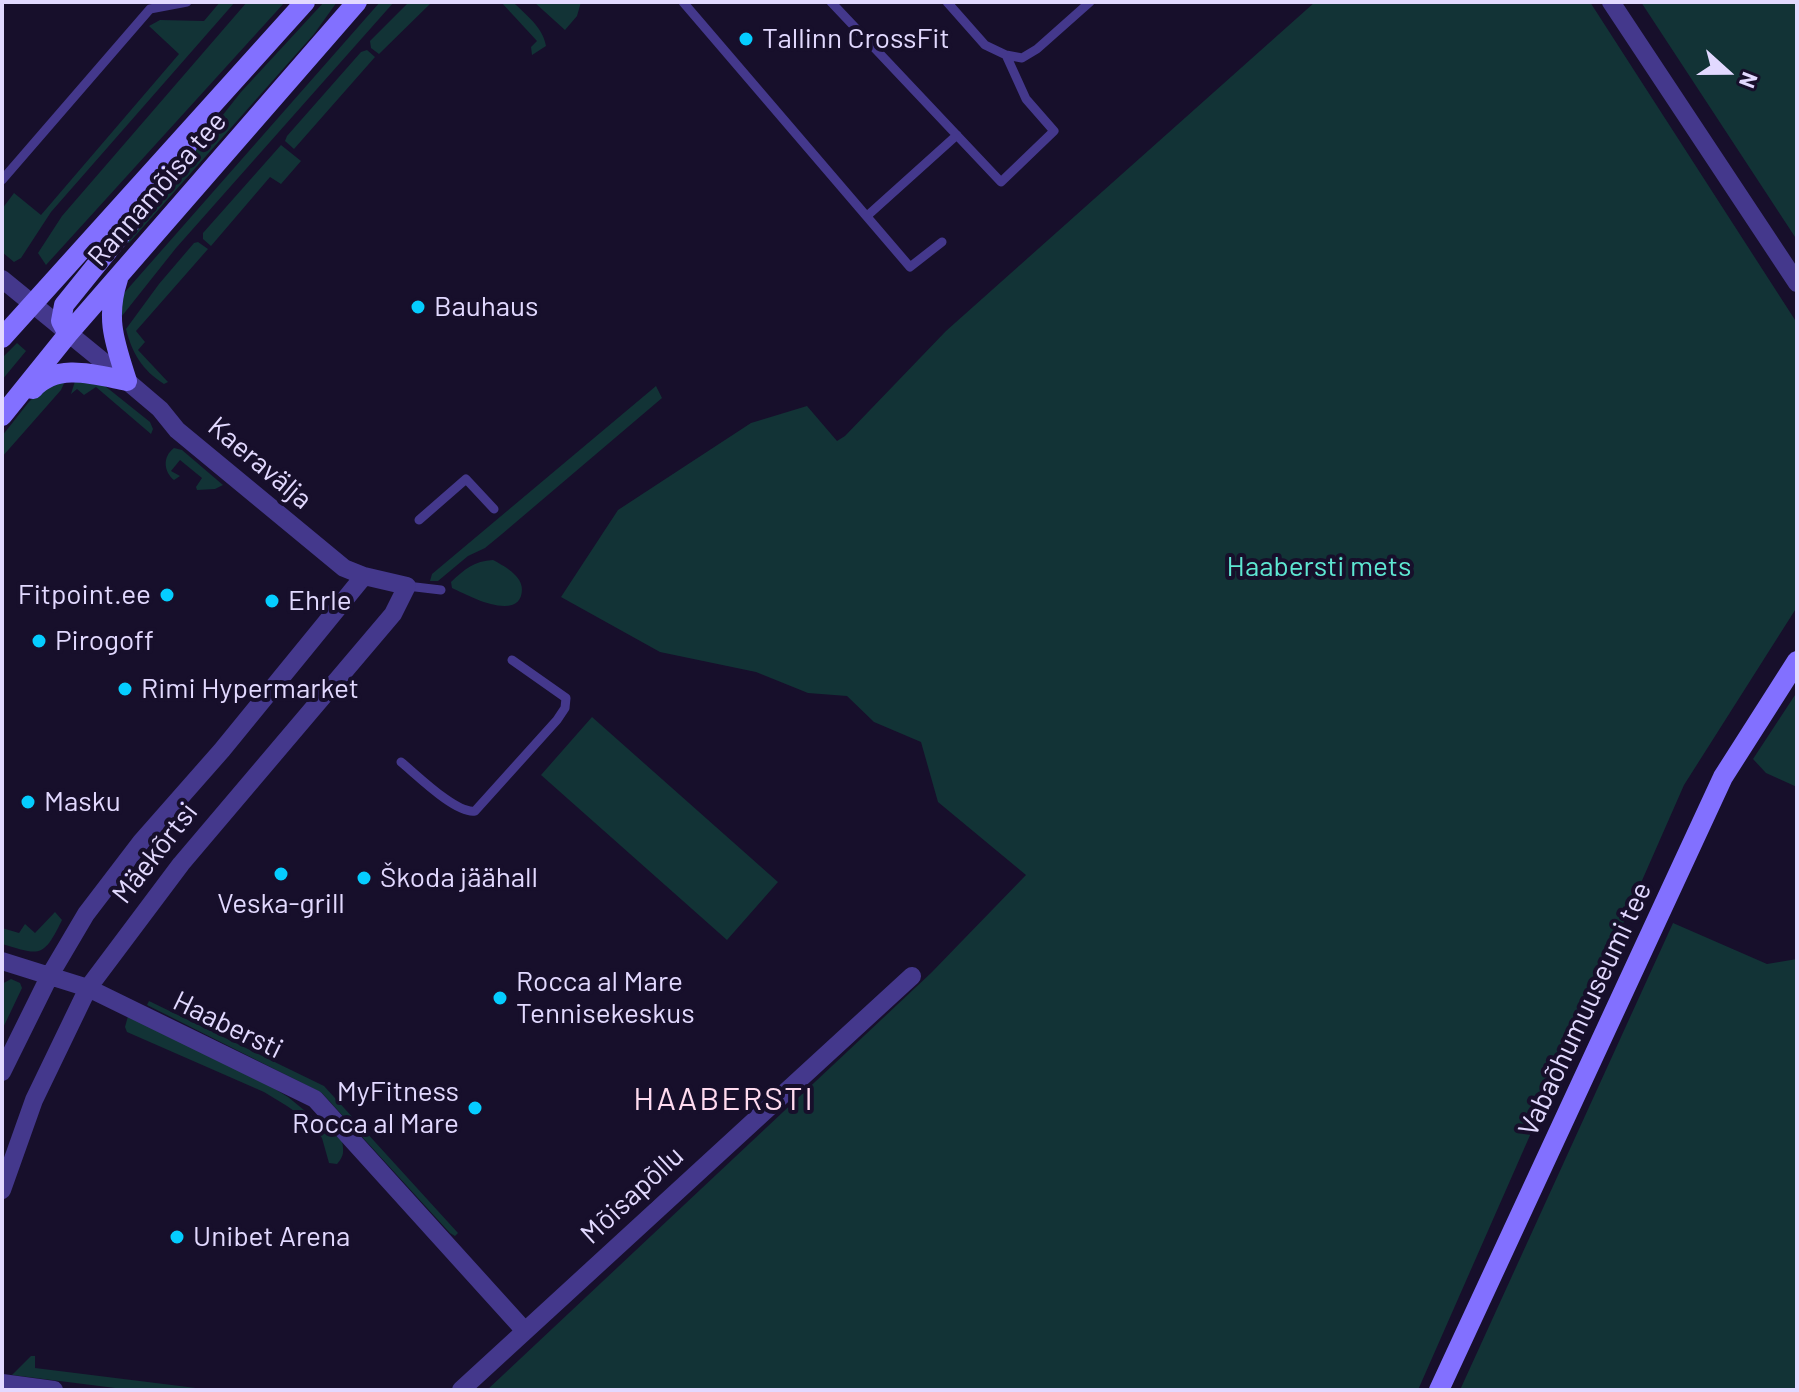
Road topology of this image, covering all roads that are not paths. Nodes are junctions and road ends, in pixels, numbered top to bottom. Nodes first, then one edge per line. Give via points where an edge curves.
1 (187, 2) edge
2 (305, 2) edge
3 (357, 2) edge
4 (683, 2) edge
5 (831, 2) edge
6 (947, 2) edge
7 (1090, 2) edge
8 (1611, 2) edge
9 (1006, 55) junction
10 (228, 86) junction
11 (957, 135) junction
12 (2, 180) edge
13 (867, 216) junction
14 (942, 242) dead end
15 (120, 275) junction
16 (2, 279) edge
17 (1797, 283) edge
18 (31, 305) junction
19 (68, 334) junction
20 (2, 338) edge
21 (127, 381) junction
22 (5, 412) edge
23 (494, 509) dead end
24 (419, 520) dead end
25 (364, 576) junction
26 (407, 586) junction
27 (441, 590) dead end
28 (512, 660) dead end
29 (1797, 661) edge
30 (401, 762) dead end
31 (2, 961) edge
32 (50, 975) junction
33 (912, 976) dead end
34 (88, 988) junction
35 (2, 1072) edge
36 (2, 1190) edge
37 (525, 1331) junction
38 (2, 1383) edge
39 (54, 1390) edge
40 (461, 1390) edge
41 (1439, 1390) edge

1 - 12 lane via 150,9
2 - 10 main road, Rannamõisa tee
3 - 15 main road, Rannamõisa tee
4 - 13 lane
5 - 11 lane
6 - 9 lane via 985,45
7 - 9 lane via 1037,49 1022,58
8 - 17 street
9 - 11 lane via 1026,99 1054,131 1001,182
10 - 18 main road, Rannamõisa tee
10 - 19 main road via 161,185 64,305 61,321
11 - 13 lane
13 - 14 lane via 910,267
15 - 19 main road, Rannamõisa tee
15 - 21 main road via 111,311
16 - 18 street, Kaeravälja
18 - 19 street, Kaeravälja
18 - 20 main road, Rannamõisa tee
19 - 21 street, Kaeravälja
19 - 22 main road, Rannamõisa tee
21 - 22 main road via 57,374 41,380
21 - 25 street, Kaeravälja via 241,484 344,568
23 - 24 lane via 466,479
25 - 26 street, Kaeravälja
25 - 32 street, Mäekõrtsi via 141,842 86,914
26 - 27 lane, Kaeravälja
26 - 34 street, Mäekõrtsi via 393,614 181,864
28 - 30 lane via 566,698 565,708 475,811 457,807
29 - 41 main road, Vabaõhumuuseumi tee via 1723,777
31 - 32 street, Haabersti
32 - 34 street, Haabersti
32 - 35 street, Mäekõrtsi
33 - 37 street, Mõisapõllu
34 - 36 street, Mäekõrtsi via 34,1100
34 - 37 street, Haabersti via 315,1099
37 - 40 street, Mõisapõllu
38 - 39 street

